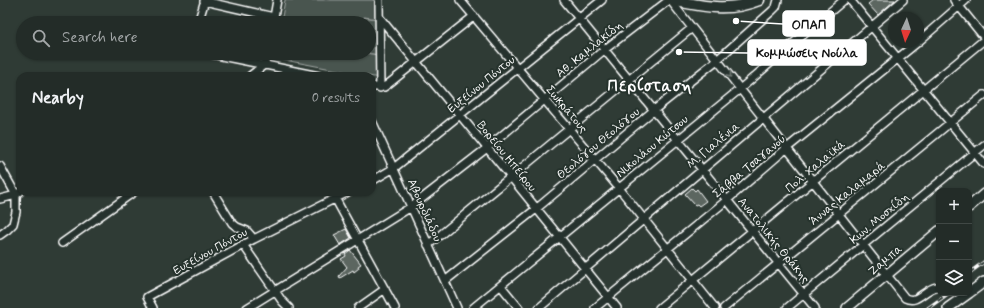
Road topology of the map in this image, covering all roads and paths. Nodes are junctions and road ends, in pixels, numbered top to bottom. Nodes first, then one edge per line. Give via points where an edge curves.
1 (278, 0) edge
2 (379, 0) edge
3 (460, 0) edge
4 (564, 0) edge
5 (602, 0) edge
6 (670, 0) edge
7 (707, 0) edge
8 (737, 0) edge
9 (759, 0) edge
10 (778, 0) edge
11 (844, 0) edge
12 (850, 0) edge
13 (903, 0) edge
14 (966, 0) edge
15 (204, 1) edge
16 (957, 3) edge
17 (200, 16) edge
18 (259, 16) edge
19 (275, 16) edge
20 (474, 16) junction
21 (380, 18) junction
22 (580, 18) junction
23 (871, 27) junction
24 (692, 28) junction
25 (924, 36) edge
26 (984, 38) edge
27 (911, 48) edge
28 (604, 50) junction
29 (899, 59) junction
30 (240, 60) edge
31 (265, 60) edge
32 (717, 60) junction
33 (417, 62) junction
34 (264, 65) junction
35 (519, 68) junction
36 (255, 72) edge
37 (299, 72) edge
38 (628, 80) junction
39 (376, 88) edge
40 (380, 88) junction
41 (740, 89) junction
42 (924, 90) junction
43 (984, 95) edge
44 (545, 100) junction
45 (654, 110) junction
46 (460, 116) junction
47 (763, 118) junction
48 (950, 123) junction
49 (376, 130) edge
50 (569, 130) junction
51 (678, 139) junction
52 (984, 145) edge
53 (487, 148) junction
54 (787, 148) junction
55 (974, 152) junction
56 (595, 160) junction
57 (984, 164) edge
58 (0, 166) edge
59 (394, 168) junction
60 (702, 169) junction
61 (511, 177) junction
62 (376, 179) edge
63 (813, 182) junction
64 (619, 188) junction
65 (16, 191) edge
66 (984, 194) edge
67 (16, 195) edge
68 (18, 196) edge
69 (128, 196) edge
70 (215, 196) edge
71 (338, 196) edge
72 (335, 198) junction
73 (0, 199) edge
74 (727, 200) junction
75 (972, 204) edge
76 (411, 207) junction
77 (536, 209) junction
78 (839, 214) junction
79 (644, 220) junction
80 (753, 232) junction
81 (936, 233) edge
82 (0, 235) edge
83 (560, 237) junction
84 (254, 239) junction
85 (358, 240) junction
86 (62, 243) dead end
87 (428, 245) junction
88 (863, 245) junction
89 (244, 246) junction
90 (668, 249) junction
91 (779, 263) junction
92 (586, 268) junction
93 (886, 274) junction
94 (445, 281) junction
95 (693, 281) junction
96 (984, 282) edge
97 (500, 286) junction
98 (936, 287) dead end
99 (385, 289) junction
100 (275, 291) junction
101 (972, 291) edge
102 (804, 294) junction
103 (965, 296) edge
104 (608, 297) junction
105 (951, 307) edge
106 (153, 308) edge
107 (247, 308) edge
108 (289, 308) edge
109 (358, 308) edge
110 (395, 308) edge
111 (457, 308) edge
112 (473, 308) edge
113 (519, 308) edge
114 (539, 308) edge
115 (595, 308) edge
116 (617, 308) edge
117 (659, 308) edge
118 (714, 308) edge
119 (724, 308) edge
120 (787, 308) edge
121 (815, 308) edge
122 (847, 308) edge

1 - 19 street
2 - 21 street
3 - 20 street, Σωκράτους
4 - 22 street, Ανατολικής Θράκης
5 - 22 street, Ευξείνου Πόντου
6 - 9 main road via 721,8 738,7
6 - 24 street
6 - 28 street, Αθ. Καμλακίδη
7 - 8 main road
10 - 32 street, Θεολόγου Θεολόγου via 772,12
11 - 41 street, Νικολάου Κώτσου
12 - 23 street
13 - 23 street, Μ. Γιαλένια
14 - 16 street, Σάββα Τσαγανού
15 - 17 street
15 - 18 street
16 - 25 street, Σάββα Τσαγανού
16 - 26 street
20 - 33 street
20 - 35 street, Σωκράτους
21 - 33 street, Βορείου Ηπείρου
21 - 40 street
22 - 28 street, Ανατολικής Θράκης
22 - 35 street, Ευξείνου Πόντου
23 - 29 street
23 - 47 street, Μ. Γιαλένια
24 - 32 street
24 - 38 street
26 - 42 street, Πολ. Χαλαϊκά
27 - 29 street, Σάββα Τσαγανού
28 - 38 street, Ανατολικής Θράκης
28 - 44 street, Αθ. Καμλακίδη
29 - 42 street
29 - 54 street, Σάββα Τσαγανού
30 - 34 street
31 - 34 street
32 -> 41 street
32 - 45 street, Θεολόγου Θεολόγου
33 - 40 street via 387,86
33 - 46 street, Βορείου Ηπείρου
34 - 36 street
34 - 37 street
35 - 44 street, Σωκράτους
35 - 46 street, Ευξείνου Πόντου
38 - 45 street, Ανατολικής Θράκης
38 - 50 street
39 - 40 street
41 - 47 street
41 - 51 street, Νικολάου Κώτσου
42 - 48 street
42 - 63 street, Πολ. Χαλαϊκά
43 - 48 street, Άννας Καλαμαρά
44 - 50 street, Σωκράτους
44 - 53 street, Αθ. Καμλακίδη
45 - 51 street, Ανατολικής Θράκης
45 - 56 street, Θεολόγου Θεολόγου
46 - 53 street, Βορείου Ηπείρου
46 - 59 street, Ευξείνου Πόντου
47 - 54 street
47 - 60 street, Μ. Γιαλένια
48 - 55 street
48 - 78 street, Άννας Καλαμαρά
49 - 59 street, Αβουρδιάδου
50 - 56 street, Σωκράτους
50 - 61 street
51 - 60 street, Ανατολικής Θράκης
51 - 64 street, Νικολάου Κώτσου
52 - 55 street, Κων. Μοσχίδη
53 - 61 street, Βορείου Ηπείρου
53 - 76 street, Αθ. Καμλακίδη
54 - 63 street
54 - 74 street, Σάββα Τσαγανού
55 - 57 street
55 - 88 street, Κων. Μοσχίδη
56 - 64 street, Σωκράτους
56 - 77 street, Θεολόγου Θεολόγου
58 - 65 street
59 - 62 street, Ευξείνου Πόντου
59 - 76 street, Αβουρδιάδου
60 - 74 street, Ανατολικής Θράκης
60 - 79 street, Μ. Γιαλένια
61 - 77 street, Βορείου Ηπείρου
61 - 87 street
63 - 78 street
63 - 80 street, Πολ. Χαλαϊκά
64 - 79 street, Σωκράτους
64 - 83 street, Νικολάου Κώτσου
66 - 75 street
67 - 73 street
68 - 82 street via 13,224
69 - 86 street
70 - 84 street via 232,223
71 - 72 street, Ευξείνου Πόντου
72 - 84 street, Ευξείνου Πόντου
72 - 85 street
74 - 80 street, Ανατολικής Θράκης
74 - 90 street, Σάββα Τσαγανού
76 - 85 street, Αθ. Καμλακίδη
76 - 87 street, Αβουρδιάδου
77 - 83 street, Βορείου Ηπείρου
77 - 94 street, Θεολόγου Θεολόγου
78 - 88 street
78 - 91 street, Άννας Καλαμαρά
79 - 90 street, Σωκράτους
79 - 92 street, Μ. Γιαλένια
80 - 91 street, Ανατολικής Θράκης
80 - 95 street, Πολ. Χαλαϊκά
81 - 93 street, Ζαμπα
83 - 92 street, Βορείου Ηπείρου
83 - 97 street, Νικολάου Κώτσου
84 - 89 street, Ευξείνου Πόντου
85 - 99 street
85 - 100 street, Αθ. Καμλακίδη
87 - 94 street, Αβουρδιάδου
88 - 93 street
88 - 102 street, Κων. Μοσχίδη
89 - 100 street
89 - 106 street, Ευξείνου Πόντου via 148,297
90 - 95 street, Σωκράτους
90 - 104 street, Σάββα Τσαγανού
91 - 102 street, Ανατολικής Θράκης
91 - 119 street, Άννας Καλαμαρά
92 - 104 street, Βορείου Ηπείρου
92 - 114 street, Μ. Γιαλένια
93 - 98 street via 905,298 911,300
93 - 122 street, Ζαμπα
94 - 111 street, Αβουρδιάδου
95 - 117 street, Πολ. Χαλαϊκά
95 - 118 street, Σωκράτους
96 - 101 street
97 - 112 street, Νικολάου Κώτσου
97 - 113 street
99 - 109 street
99 - 110 street
100 - 107 street, Αθ. Καμλακίδη
100 - 108 street
102 - 120 street, Κων. Μοσχίδη
102 - 121 street, Ανατολικής Θράκης
103 - 105 street
104 - 115 street, Σάββα Τσαγανού
104 - 116 street, Βορείου Ηπείρου

